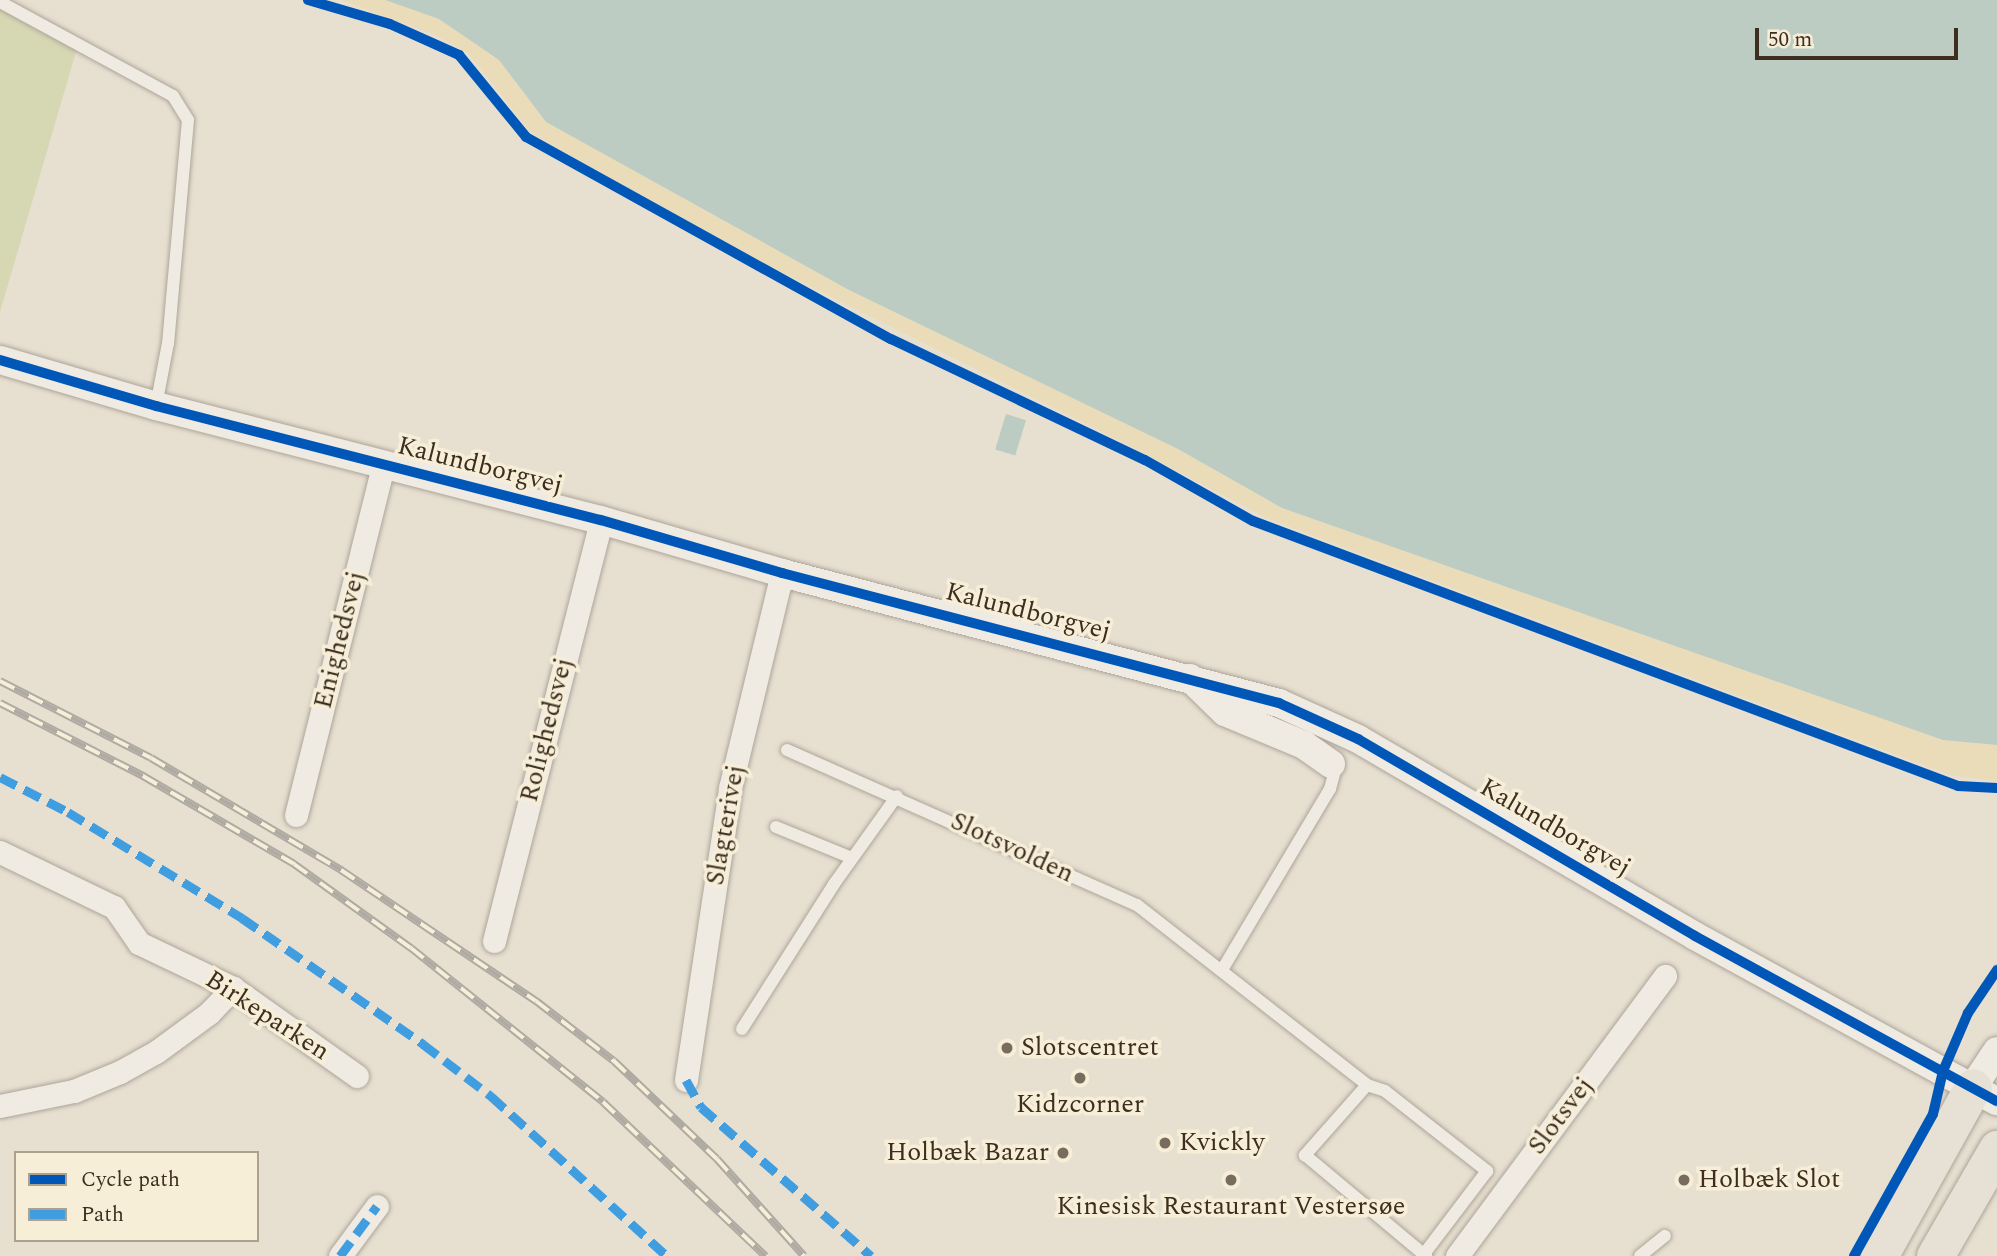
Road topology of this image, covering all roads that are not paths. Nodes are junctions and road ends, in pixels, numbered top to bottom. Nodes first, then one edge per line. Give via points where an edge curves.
1 (0, 2) edge
2 (0, 359) edge
3 (156, 406) junction
4 (383, 465) junction
5 (601, 520) junction
6 (782, 573) junction
7 (1188, 676) junction
8 (787, 750) dead end
9 (1331, 764) joint
10 (897, 796) junction
11 (296, 815) dead end
12 (776, 827) dead end
13 (0, 852) edge
14 (852, 859) junction
15 (494, 941) dead end
16 (1222, 970) junction
17 (1665, 976) dead end
18 (233, 988) junction
19 (742, 1029) dead end
20 (1997, 1051) edge
21 (357, 1076) dead end
22 (686, 1080) dead end
23 (1367, 1085) junction
24 (1985, 1094) edge
25 (0, 1106) edge
26 (1997, 1149) edge
27 (377, 1206) dead end
28 (1665, 1236) dead end
29 (1425, 1255) edge
30 (340, 1256) edge
31 (1457, 1256) edge
32 (1640, 1256) edge
33 (1880, 1256) edge
34 (1935, 1256) edge

1 - 3 lane via 173,96 188,120 169,343
2 - 3 street, Kalundborgvej
3 - 4 street, Kalundborgvej
4 - 5 street, Kalundborgvej
4 - 11 street, Enighedsvej
5 - 6 street, Kalundborgvej
5 - 15 street, Rolighedsvej
6 - 7 street, Kalundborgvej
6 - 22 street, Slagterivej via 730,788
7 - 9 street via 1225,712 1304,745
7 - 24 street, Kalundborgvej via 1251,693 1358,739 1695,936
8 - 10 lane, Slotsvolden
9 - 16 lane via 1334,779 1322,806
10 - 14 lane
10 - 16 lane, Slotsvolden via 1137,905
12 - 14 lane
13 - 18 street, Birkeparken via 114,907 139,943
14 - 19 lane
16 - 23 lane, Slotsvolden
17 - 31 street, Slotsvej
18 - 21 street, Birkeparken
18 - 25 street via 209,1013 120,1072 74,1091
20 - 24 street
23 - 29 lane via 1305,1155
23 - 29 lane, Slotsvolden via 1385,1091 1487,1171
24 - 33 main road
26 - 34 main road
27 - 30 street
28 - 32 lane

